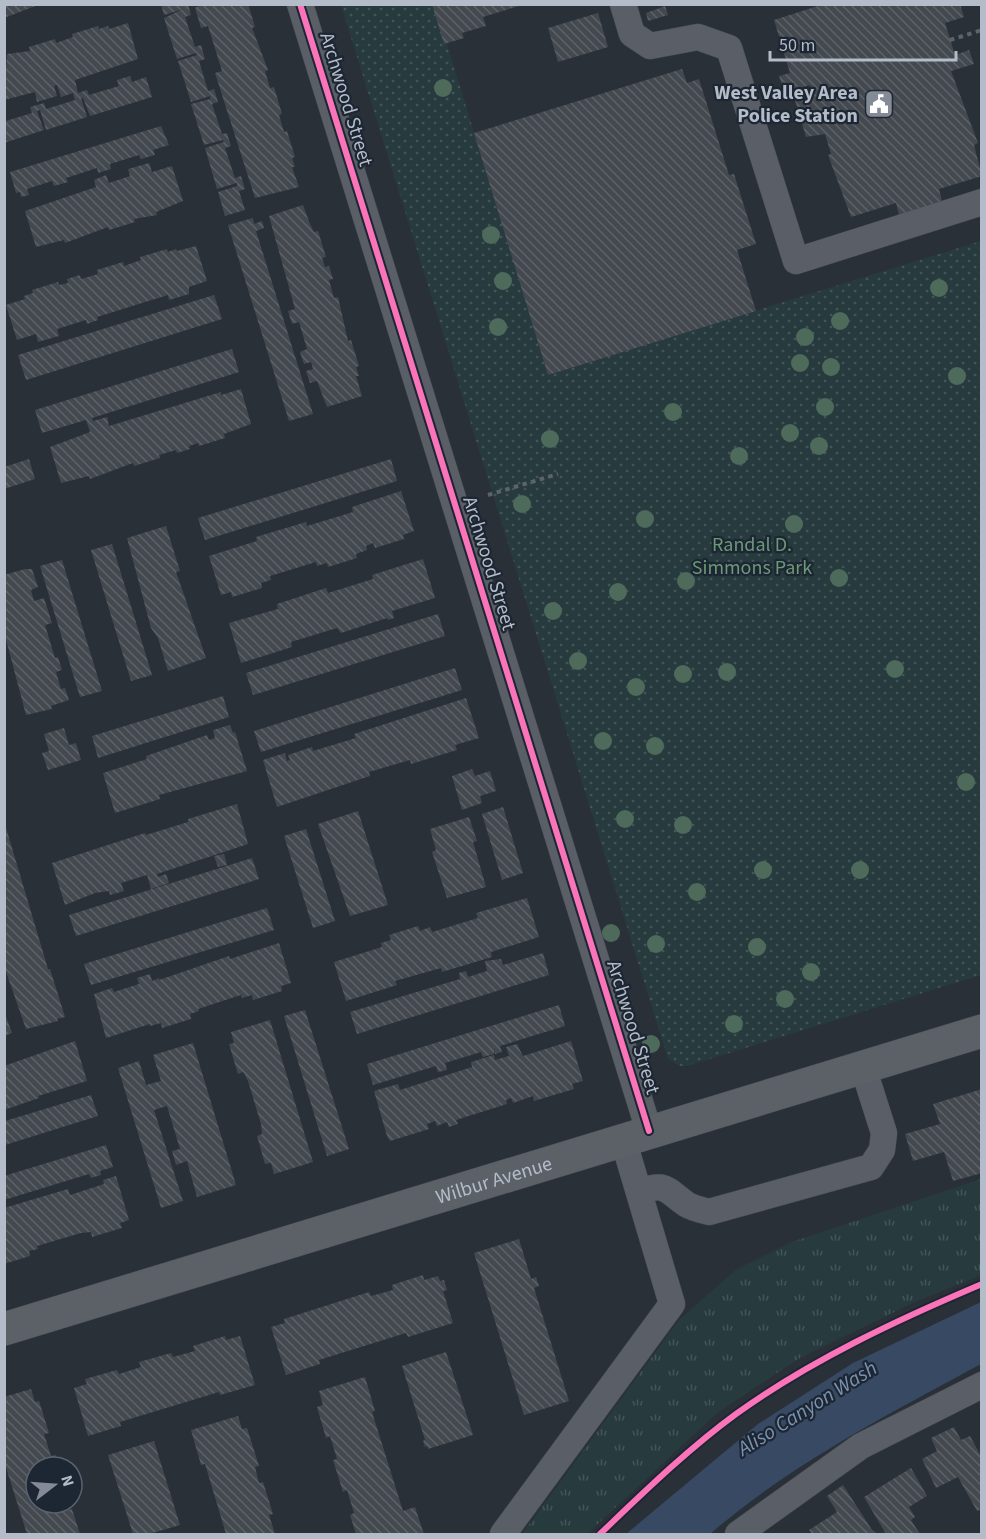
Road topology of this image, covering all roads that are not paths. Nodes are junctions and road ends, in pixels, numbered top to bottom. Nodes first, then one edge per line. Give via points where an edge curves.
1 (300, 4) edge
2 (623, 4) edge
3 (981, 202) edge
4 (981, 1031) edge
5 (863, 1067) junction
6 (636, 1135) junction
7 (639, 1192) junction
8 (4, 1329) edge
9 (981, 1385) edge
10 (502, 1534) edge
11 (738, 1534) edge

1 - 6 street, Archwood Street
2 - 3 street via 632,34 650,46 698,37 729,48 796,261
4 - 5 main road, Wilbur Avenue
5 - 6 main road, Wilbur Avenue
5 - 7 street via 884,1133 882,1150 871,1167 709,1212 687,1205 669,1189 656,1186
6 - 7 street, Archwood Street
6 - 8 main road, Wilbur Avenue
7 - 10 street, Archwood Street via 672,1304
9 - 11 street via 861,1446

